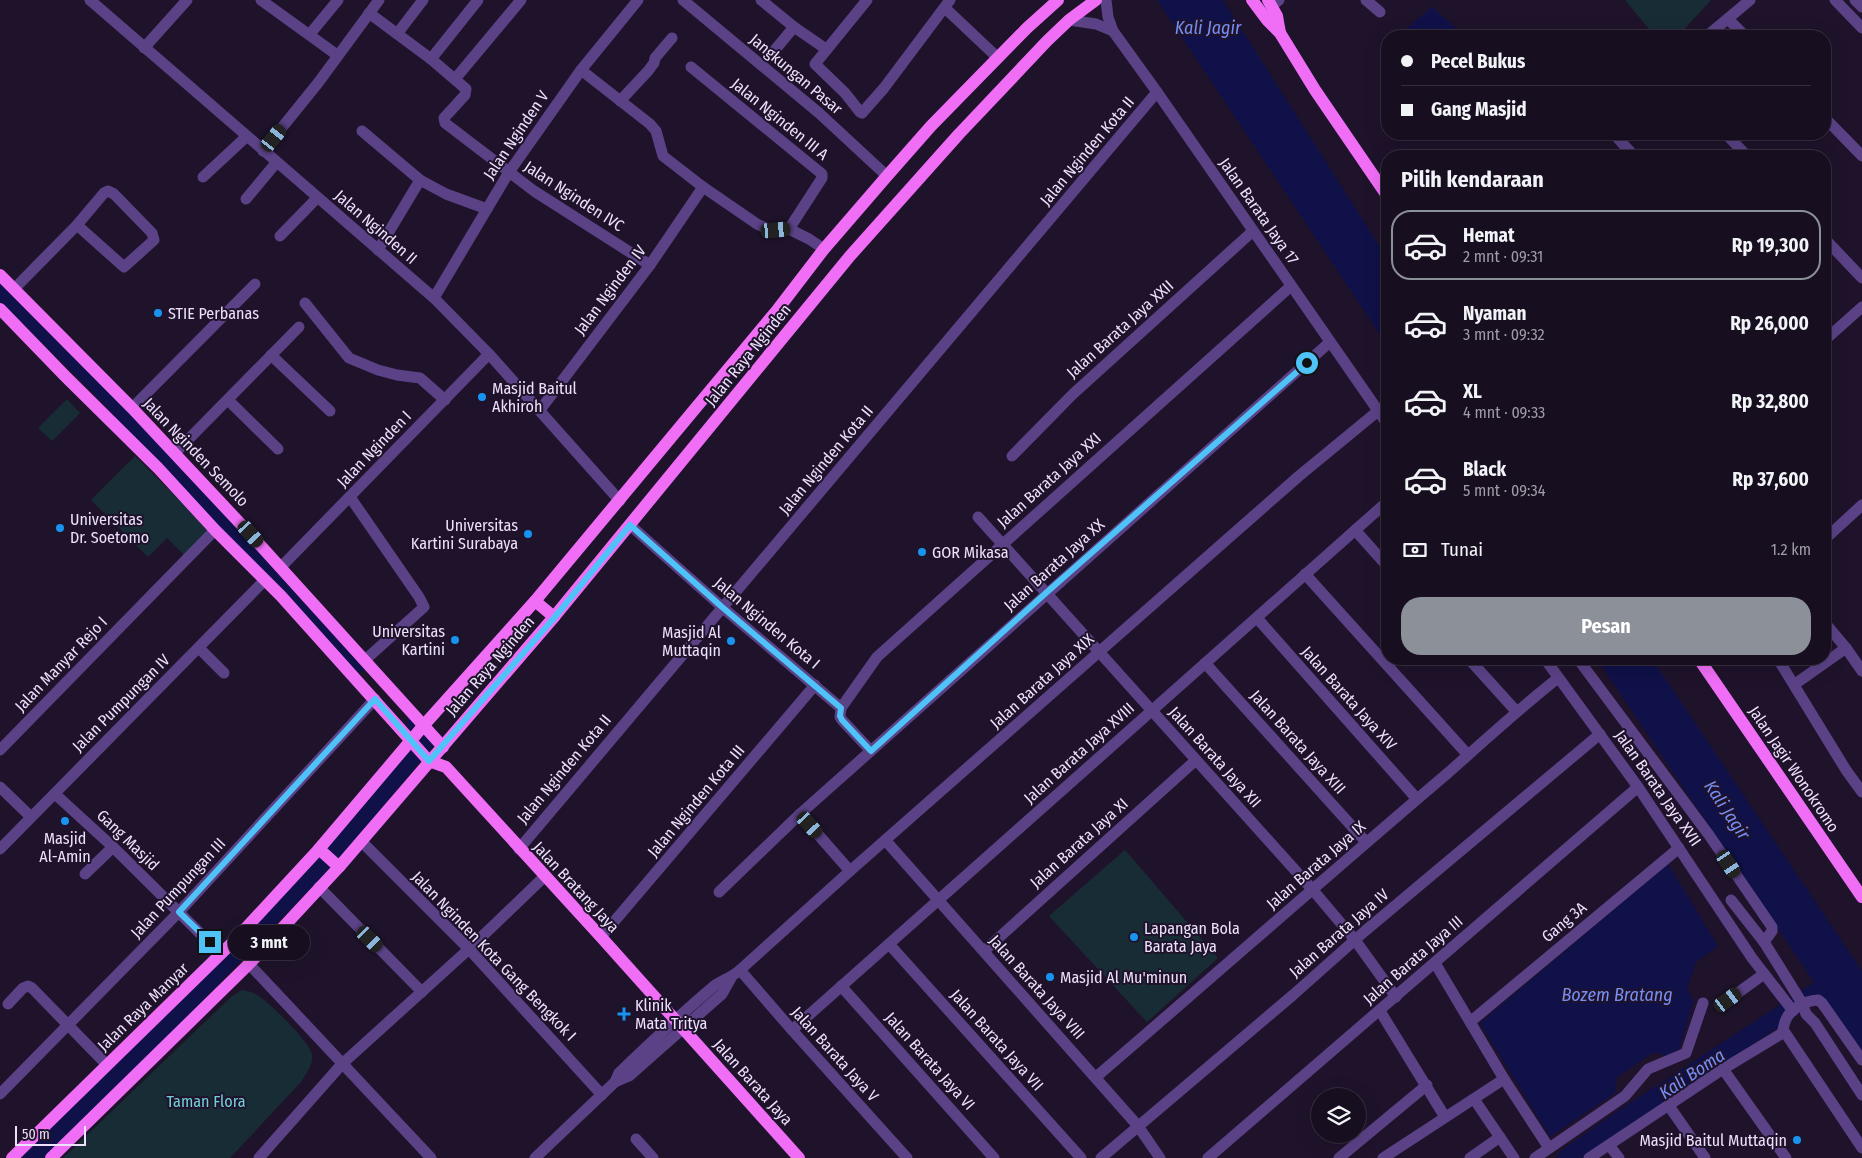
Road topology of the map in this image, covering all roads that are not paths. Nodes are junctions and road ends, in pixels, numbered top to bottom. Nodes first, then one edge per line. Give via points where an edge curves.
1 (90, 0) edge
2 (187, 0) edge
3 (262, 0) edge
4 (338, 0) edge
5 (380, 0) edge
6 (423, 0) edge
7 (478, 0) edge
8 (521, 0) edge
9 (638, 0) edge
10 (682, 0) edge
11 (761, 0) edge
12 (867, 0) edge
13 (1058, 0) edge
14 (1096, 0) edge
15 (1106, 0) edge
16 (1252, 0) edge
17 (1366, 0) edge
18 (1750, 0) edge
19 (1835, 0) edge
20 (1855, 0) edge
21 (1273, 2) edge
22 (948, 4) edge
23 (1862, 7) edge
24 (1380, 12) dead end
25 (369, 13) junction
26 (1728, 19) junction
27 (1069, 20) junction
28 (794, 27) junction
29 (1862, 28) edge
30 (1715, 30) edge
31 (1739, 30) edge
32 (1113, 31) junction
33 (1280, 32) junction
34 (310, 34) junction
35 (397, 34) junction
36 (672, 38) dead end
37 (144, 48) junction
38 (826, 49) junction
39 (774, 51) dead end
40 (337, 55) junction
41 (998, 58) junction
42 (431, 60) junction
43 (691, 68) dead end
44 (581, 70) junction
45 (456, 79) junction
46 (1157, 92) junction
47 (620, 101) junction
48 (1831, 124) edge
49 (362, 131) dead end
50 (246, 137) junction
51 (1619, 140) edge
52 (1732, 140) edge
53 (1629, 150) edge
54 (1741, 150) edge
55 (263, 151) junction
56 (1862, 156) edge
57 (276, 163) junction
58 (509, 172) junction
59 (887, 176) junction
60 (203, 177) dead end
61 (420, 180) junction
62 (703, 187) junction
63 (1381, 188) edge
64 (317, 198) junction
65 (246, 199) dead end
66 (487, 209) junction
67 (76, 225) junction
68 (789, 229) junction
69 (1253, 231) junction
70 (280, 236) dead end
71 (1831, 245) edge
72 (378, 250) junction
73 (824, 250) junction
74 (650, 265) junction
75 (0, 275) edge
76 (1862, 278) edge
77 (255, 284) dead end
78 (1291, 286) junction
79 (14, 289) junction
80 (434, 298) junction
81 (305, 302) dead end
82 (1862, 307) edge
83 (0, 309) edge
84 (778, 309) junction
85 (794, 323) junction
86 (33, 326) junction
87 (299, 327) dead end
88 (1831, 335) edge
89 (1330, 342) junction
90 (490, 354) junction
91 (272, 355) junction
92 (228, 400) junction
93 (445, 400) junction
94 (132, 408) junction
95 (540, 410) junction
96 (330, 411) dead end
97 (1378, 411) junction
98 (1381, 415) edge
99 (278, 449) dead end
100 (174, 453) junction
101 (1012, 456) dead end
102 (350, 497) junction
103 (620, 501) junction
104 (1862, 505) edge
105 (1381, 507) edge
106 (978, 517) dead end
107 (630, 525) junction
108 (215, 530) junction
109 (1355, 530) junction
110 (1831, 533) edge
111 (243, 542) junction
112 (1002, 543) junction
113 (1381, 559) edge
114 (283, 565) junction
115 (1305, 574) junction
116 (265, 580) junction
117 (1047, 592) junction
118 (535, 601) junction
119 (722, 607) junction
120 (554, 618) junction
121 (1256, 618) junction
122 (1831, 630) edge
123 (199, 648) junction
124 (1846, 648) junction
125 (1100, 652) junction
126 (1381, 658) edge
127 (1831, 658) edge
128 (365, 660) junction
129 (1205, 663) junction
130 (1387, 665) edge
131 (1474, 665) edge
132 (1549, 665) edge
133 (1582, 665) edge
134 (1703, 665) edge
135 (1782, 665) edge
136 (1821, 665) edge
137 (1862, 671) edge
138 (224, 673) dead end
139 (1558, 678) junction
140 (1794, 684) junction
141 (815, 685) junction
142 (375, 699) junction
143 (841, 708) junction
144 (1152, 710) junction
145 (1516, 712) junction
146 (1600, 734) junction
147 (420, 741) junction
148 (443, 747) junction
149 (0, 750) edge
150 (871, 751) junction
151 (1468, 755) junction
152 (1196, 760) junction
153 (446, 768) junction
154 (1638, 786) junction
155 (0, 787) edge
156 (1862, 792) edge
157 (55, 794) junction
158 (1417, 799) junction
159 (800, 814) junction
160 (31, 817) junction
161 (361, 841) junction
162 (886, 841) junction
163 (1366, 842) junction
164 (113, 847) junction
165 (1680, 848) junction
166 (0, 849) edge
167 (519, 849) junction
168 (329, 858) junction
169 (850, 871) junction
170 (85, 874) dead end
171 (545, 876) junction
172 (319, 886) junction
173 (1312, 889) junction
174 (719, 892) dead end
175 (1862, 897) edge
176 (938, 900) junction
177 (1732, 900) dead end
178 (179, 912) junction
179 (601, 937) junction
180 (1355, 940) junction
181 (1764, 942) junction
182 (889, 944) junction
183 (469, 949) junction
184 (984, 951) junction
185 (221, 954) junction
186 (1435, 963) junction
187 (249, 964) junction
188 (736, 974) junction
189 (1764, 974) junction
190 (841, 986) junction
191 (422, 992) junction
192 (1396, 997) junction
193 (1728, 1000) dead end
194 (1703, 1003) dead end
195 (8, 1004) dead end
196 (1796, 1005) junction
197 (1380, 1011) junction
198 (1470, 1022) junction
199 (680, 1024) junction
200 (68, 1026) junction
201 (792, 1030) junction
202 (1784, 1031) junction
203 (1862, 1060) edge
204 (342, 1064) junction
205 (107, 1065) junction
206 (1723, 1069) junction
207 (1096, 1077) junction
208 (1504, 1079) junction
209 (1426, 1085) junction
210 (0, 1094) edge
211 (602, 1094) junction
212 (1862, 1095) edge
213 (1474, 1099) junction
214 (1669, 1106) junction
215 (1445, 1117) junction
216 (1138, 1126) junction
217 (1500, 1137) junction
218 (636, 1139) dead end
219 (1609, 1145) junction
220 (1549, 1148) junction
221 (1862, 1148) edge
222 (12, 1158) edge
223 (51, 1158) edge
224 (259, 1158) edge
225 (431, 1158) edge
226 (535, 1158) edge
227 (653, 1158) edge
228 (799, 1158) edge
229 (906, 1158) edge
230 (994, 1158) edge
231 (1081, 1158) edge
232 (1101, 1158) edge
233 (1160, 1158) edge
234 (1208, 1158) edge
235 (1339, 1158) edge
236 (1382, 1158) edge
237 (1470, 1158) edge
238 (1514, 1158) edge
239 (1535, 1158) edge
240 (1589, 1158) edge
241 (1619, 1158) edge
242 (1705, 1158) edge
243 (1786, 1158) edge

1 - 37 street, Jalan Nginden II
2 - 37 street
3 - 34 street
4 - 34 street
5 - 25 street
6 - 35 street
7 - 42 street
8 - 45 street
9 - 44 street, Jalan Nginden V
10 - 59 street, Jangkungan Pasar via 819,113
11 - 28 street
12 - 38 street
13 - 41 main road, Jalan Raya Nginden
14 - 27 main road, Jalan Raya Nginden
15 - 32 street, Jalan Barata Jaya 17
16 - 33 main road
17 - 24 street
18 - 26 street
19 - 29 street
20 - 23 street
21 - 33 main road
22 - 38 street via 862,113 816,67
22 - 41 street
25 - 35 street
25 - 40 street
26 - 30 street
26 - 31 street
27 - 32 street via 1089,22
27 - 85 main road, Jalan Raya Nginden via 908,191
28 - 38 street
28 - 39 street
32 - 46 street, Jalan Barata Jaya 17
33 - 63 main road
34 - 40 street
35 - 42 street
36 - 47 street
37 - 50 street, Jalan Nginden II
40 - 55 street
41 - 59 main road, Jalan Raya Nginden
42 - 45 street
43 - 68 street, Jalan Nginden III A via 822,174
44 - 47 street
44 - 58 street, Jalan Nginden V
45 - 58 street, Jalan Nginden IVC via 466,89 465,95 444,121
46 - 69 street, Jalan Barata Jaya 17
46 - 119 street, Jalan Nginden Kota II
47 - 62 street via 653,128 666,159
48 - 56 street
49 - 61 street
50 - 55 street, Jalan Nginden II
50 - 60 street
51 - 53 street
52 - 54 street
55 - 57 street, Jalan Nginden II
57 - 64 street, Jalan Nginden II
57 - 65 street
58 - 66 street, Jalan Nginden V
58 - 74 street, Jalan Nginden IVC
59 - 73 main road, Jalan Raya Nginden
61 - 66 street via 446,194
61 - 72 street
62 - 68 street via 757,224 768,229
62 - 74 street, Jalan Nginden IV
64 - 70 street
64 - 72 street, Jalan Nginden II
66 - 80 street, Jalan Nginden V
67 - 67 street via 108,191 152,232 154,240 129,264 122,266
67 - 79 street
68 - 73 street
69 - 78 street, Jalan Barata Jaya 17
69 - 101 street, Jalan Barata Jaya XXII via 1073,394
71 - 76 street
72 - 80 street, Jalan Nginden II
73 - 84 main road, Jalan Raya Nginden
74 - 95 street, Jalan Nginden IV
75 - 79 main road, Jalan Nginden Semolo
77 - 94 street
78 - 89 street, Jalan Barata Jaya 17
78 - 112 street, Jalan Barata Jaya XXI
79 - 86 main road, Jalan Nginden Semolo
80 - 90 street, Jalan Nginden II
81 - 93 street via 350,358 378,370 420,378
82 - 88 street
83 - 86 main road, Jalan Nginden Semolo
84 - 85 main road
84 - 103 main road, Jalan Raya Nginden
85 - 107 main road, Jalan Raya Nginden
86 - 94 main road, Jalan Nginden Semolo
86 - 108 main road, Jalan Nginden Semolo
87 - 91 street
89 - 97 street, Jalan Barata Jaya 17
89 - 117 street, Jalan Barata Jaya XX
90 - 93 street, Jalan Nginden I
90 - 95 street, Jalan Nginden II
91 - 92 street
91 - 96 street
92 - 99 street
92 - 100 street
93 - 102 street, Jalan Nginden I
94 - 100 main road, Jalan Nginden Semolo
95 - 103 street, Jalan Nginden II
97 - 98 street
97 - 125 street, Jalan Barata Jaya XIX via 1299,476
100 - 111 main road, Jalan Nginden Semolo
102 - 114 street, Jalan Nginden I
102 - 128 street via 424,607
103 - 118 main road, Jalan Raya Nginden
104 - 110 street
105 - 109 street, Jalan Barata Jaya XVIII
106 - 112 street, Jalan Barata Jaya XII
107 - 119 street, Jalan Nginden Kota I
107 - 120 main road, Jalan Raya Nginden
108 - 111 main road, Jalan Nginden Semolo
108 - 149 street, Jalan Manyar Rejo I
109 - 113 street
109 - 115 street, Jalan Barata Jaya XVIII
111 - 114 main road, Jalan Nginden Semolo
111 - 116 main road, Jalan Nginden Semolo
112 - 117 street, Jalan Barata Jaya XII
112 - 143 street, Jalan Barata Jaya XXI via 877,657
114 - 128 main road, Jalan Nginden Semolo
115 - 121 street, Jalan Barata Jaya XVIII
115 - 126 street
116 - 123 street, Jalan Pumpungan IV
116 - 142 main road, Jalan Nginden Semolo
117 - 125 street, Jalan Barata Jaya XII
117 - 150 street, Jalan Barata Jaya XX
118 - 120 main road
118 - 147 main road, Jalan Raya Nginden
119 - 141 street, Jalan Nginden Kota I
119 - 167 street, Jalan Nginden Kota II
120 - 148 main road, Jalan Raya Nginden
121 - 129 street, Jalan Barata Jaya XVIII
121 - 158 street, Jalan Barata Jaya XIV
122 - 124 street
123 - 138 street
123 - 157 street, Jalan Pumpungan IV
124 - 127 street
124 - 137 street
125 - 144 street, Jalan Barata Jaya XII
125 - 162 street, Jalan Barata Jaya XIX
128 - 147 main road, Jalan Nginden Semolo
129 - 144 street, Jalan Barata Jaya XVIII
129 - 163 street, Jalan Barata Jaya XIII
130 - 151 street
131 - 145 street
132 - 139 street, Jalan Barata Jaya XVII
133 - 181 street via 1709,835 1772,927
134 - 175 main road, Jalan Jagir Wonokromo
135 - 140 street
136 - 140 street
139 - 145 street, Jalan Barata Jaya IX
139 - 146 street, Jalan Barata Jaya XVII
140 - 156 street
141 - 143 street, Jalan Nginden Kota I
141 - 179 street, Jalan Nginden Kota III
142 - 147 main road, Jalan Nginden Semolo
142 - 178 street, Jalan Pumpungan III
143 - 150 street, Jalan Nginden Kota I via 842,720
144 - 152 street, Jalan Barata Jaya XII
144 - 176 street, Jalan Barata Jaya XVIII
145 - 151 street, Jalan Barata Jaya IX
146 - 154 street, Jalan Barata Jaya XVII
146 - 180 street, Jalan Barata Jaya IV
147 - 148 main road, Jalan Nginden Semolo
147 - 148 main road, Jalan Raya Manyar
147 - 153 main road, Jalan Bratang Jaya
147 - 161 main road, Jalan Raya Manyar
147 - 168 main road, Jalan Raya Manyar
148 - 153 main road
150 - 159 street, Jalan Barata Jaya XX
151 - 158 street, Jalan Barata Jaya IX
152 - 173 street, Jalan Barata Jaya XII
152 - 184 street, Jalan Barata Jaya XI
153 - 167 main road, Jalan Bratang Jaya
154 - 165 street, Jalan Barata Jaya XVII
154 - 186 street, Jalan Barata Jaya III
155 - 160 street
157 - 160 street, Jalan Pumpungan IV
157 - 164 street, Gang Masjid
158 - 163 street, Jalan Barata Jaya IX
159 - 169 street
159 - 174 street, Jalan Barata Jaya XX
160 - 166 street, Jalan Pumpungan IV
161 - 168 main road, Jalan Raya Manyar
161 - 183 street, Jalan Nginden Kota Gang Bengkok I
162 - 169 street, Jalan Barata Jaya XIX
162 - 176 street, Jalan Barata Jaya VIII
163 - 173 street, Jalan Barata Jaya IX
164 - 170 street
164 - 178 street, Gang Masjid
165 - 189 street, Jalan Barata Jaya XVII
165 - 198 street, Gang 3A
167 - 171 main road, Jalan Bratang Jaya
168 - 172 main road, Jalan Raya Manyar
168 - 185 main road, Jalan Raya Manyar
169 - 188 street, Jalan Barata Jaya XIX
171 - 179 main road, Jalan Bratang Jaya
171 - 183 street
172 - 187 main road, Jalan Raya Manyar
172 - 191 street
173 - 180 street, Jalan Barata Jaya XII
173 - 207 street, Jalan Barata Jaya IX
176 - 182 street, Jalan Barata Jaya XVIII
176 - 184 street, Jalan Barata Jaya VIII
177 - 181 street
178 - 185 street, Gang Masjid
178 - 200 street, Jalan Pumpungan III
179 - 199 main road, Jalan Bratang Jaya
180 - 192 street, Jalan Barata Jaya XII
180 - 216 street, Jalan Barata Jaya IV
181 - 196 street
182 - 190 street, Jalan Barata Jaya XVIII
182 - 231 street, Jalan Barata Jaya VII
183 - 191 street
183 - 211 street, Jalan Nginden Kota Gang Bengkok I
184 - 207 street, Jalan Barata Jaya VIII
185 - 205 main road, Jalan Raya Manyar
186 - 192 street, Jalan Barata Jaya III
186 - 198 street
187 - 204 street
187 - 223 main road, Jalan Raya Manyar
188 - 199 street, Jalan Barata Jaya XIX via 714,986
188 - 201 street, Jalan Barata Jaya V
189 - 193 street
189 - 196 street, Jalan Barata Jaya XVII
190 - 201 street, Jalan Barata Jaya XVIII
190 - 230 street, Jalan Barata Jaya VI
191 - 204 street
192 - 197 street, Jalan Barata Jaya III
194 - 220 street via 1686,1053 1648,1068 1625,1096
195 - 200 street via 28,986
196 - 202 street via 1785,1022
196 - 203 street via 1818,1000 1822,1003
196 - 212 street via 1815,1024
197 - 209 street
197 - 234 street, Jalan Barata Jaya III
198 - 208 street
199 - 211 street, Jalan Barata Jaya XIX via 619,1073 615,1082
199 - 228 main road, Jalan Barata Jaya
200 - 205 street
200 - 210 street, Jalan Pumpungan III
201 - 229 street, Jalan Barata Jaya V
202 - 206 street
202 - 221 street
204 - 224 street
204 - 225 street
205 - 222 main road, Jalan Raya Manyar
206 - 214 street
206 - 243 street
207 - 216 street, Jalan Barata Jaya VIII
208 - 213 street
208 - 220 street
209 - 215 street
209 - 235 street
211 - 226 street, Jalan Barata Jaya XIX
213 - 215 street
213 - 217 street
214 - 219 street
214 - 242 street
215 - 236 street
216 - 232 street, Jalan Barata Jaya IV
216 - 233 street, Jalan Barata Jaya VIII
217 - 237 street
217 - 238 street
218 - 227 street
219 - 240 street
219 - 241 street
220 - 239 street

